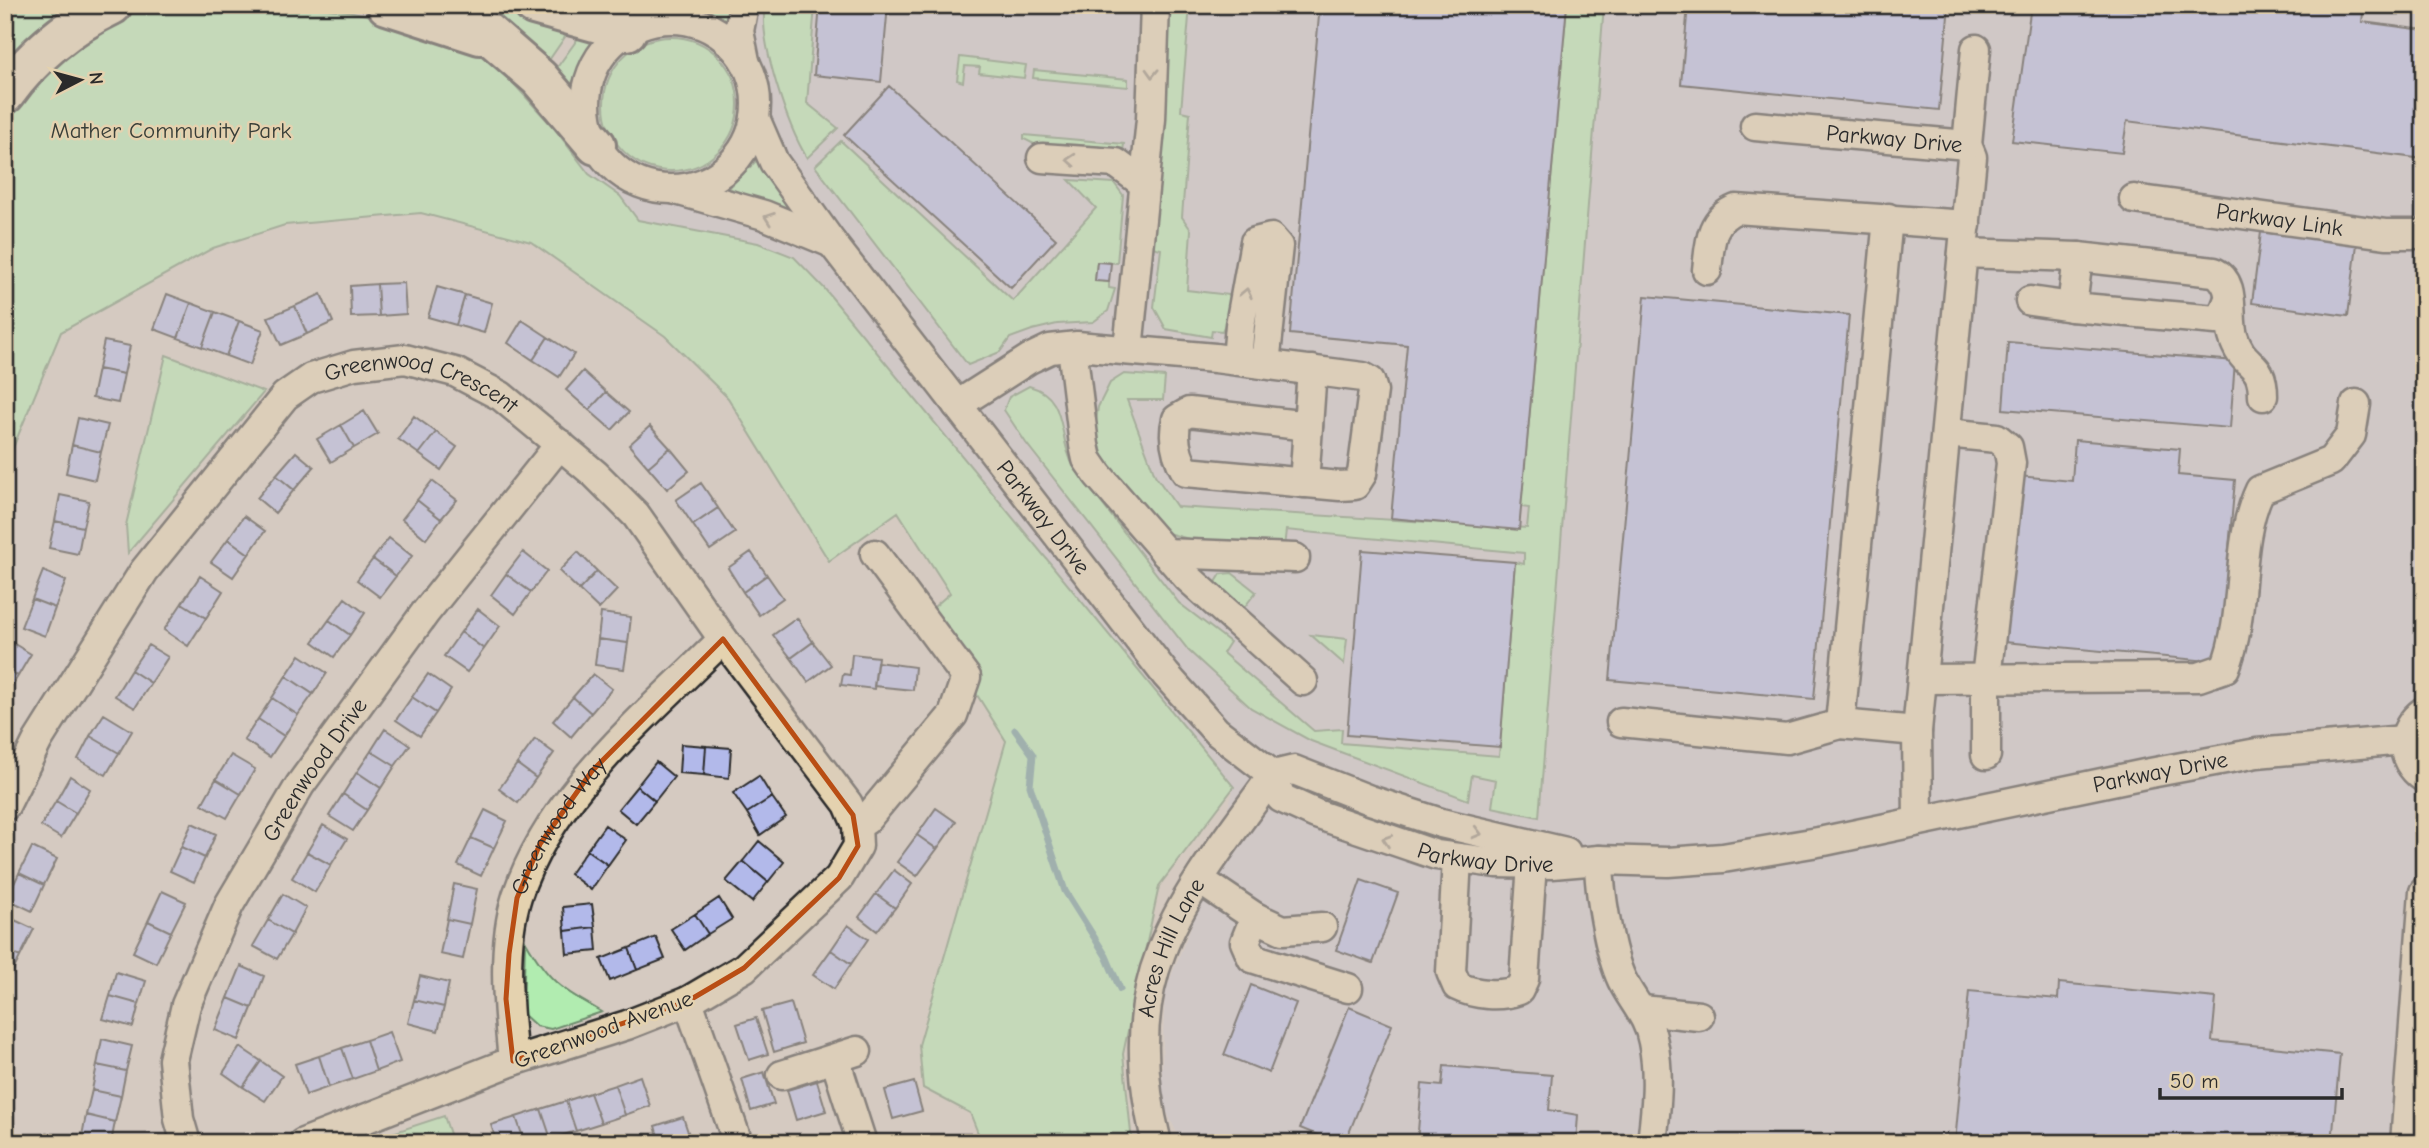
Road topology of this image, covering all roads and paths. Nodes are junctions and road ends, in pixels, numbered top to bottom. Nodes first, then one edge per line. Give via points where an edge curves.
1 (112, 5) edge
2 (387, 5) edge
3 (455, 5) edge
4 (661, 5) edge
5 (744, 5) edge
6 (1155, 5) edge
7 (541, 7) edge
8 (632, 29) junction
9 (499, 42) junction
10 (1976, 49) dead end
11 (745, 62) junction
12 (5, 94) edge
13 (755, 118) junction
14 (1151, 119) junction
15 (1755, 126) dead end
16 (596, 145) junction
17 (1967, 145) junction
18 (1042, 158) dead end
19 (1116, 163) junction
20 (1143, 183) junction
21 (673, 189) junction
22 (2134, 199) dead end
23 (1888, 218) junction
24 (2424, 234) edge
25 (1965, 239) junction
26 (832, 243) junction
27 (2066, 257) junction
28 (1707, 270) dead end
29 (2229, 299) junction
30 (2030, 301) dead end
31 (2072, 307) junction
32 (1072, 347) junction
33 (1128, 350) junction
34 (1237, 360) junction
35 (1265, 364) junction
36 (1312, 370) junction
37 (2263, 396) dead end
38 (2356, 404) dead end
39 (957, 405) junction
40 (1308, 426) junction
41 (1946, 433) junction
42 (560, 444) junction
43 (1304, 483) junction
44 (1165, 553) junction
45 (874, 554) dead end
46 (1295, 558) dead end
47 (723, 639) junction
48 (1986, 678) junction
49 (1922, 679) junction
50 (1303, 681) dead end
51 (2424, 711) edge
52 (1620, 722) dead end
53 (1840, 724) junction
54 (1917, 731) junction
55 (2404, 740) junction
56 (1986, 755) dead end
57 (1273, 775) junction
58 (2424, 778) edge
59 (5, 806) edge
60 (1919, 821) junction
61 (857, 825) junction
62 (1457, 858) junction
63 (1599, 860) junction
64 (1532, 864) junction
65 (1200, 880) junction
66 (2424, 892) edge
67 (1255, 917) junction
68 (1322, 927) dead end
69 (1348, 988) dead end
70 (688, 1001) junction
71 (1642, 1010) junction
72 (1699, 1016) dead end
73 (513, 1061) junction
74 (782, 1075) dead end
75 (186, 1143) edge
76 (303, 1143) edge
77 (738, 1143) edge
78 (862, 1143) edge
79 (1157, 1143) edge
80 (1652, 1143) edge
81 (2405, 1143) edge

1 - 12 highway via 57,37 26,65
2 - 9 highway
3 - 9 highway
4 - 8 street
5 - 11 street via 739,31
6 -> 14 street
7 - 8 highway
8 - 11 street via 658,19 681,19 712,29
8 - 16 street via 606,48 587,87 587,117
9 - 16 highway via 539,78
10 - 17 street
11 - 13 street via 755,91
13 - 21 street via 744,148 729,166 699,185
13 - 26 street, Parkway Drive via 774,162
14 - 19 street via 1139,150 1130,161
14 - 20 street
15 - 17 street, Parkway Drive
16 - 21 street via 621,173 644,185
17 - 25 street, Parkway Drive via 1972,158
19 -> 18 street
19 - 20 street
20 - 33 street
26 -> 21 street, Parkway Drive via 765,215
22 - 24 street, Parkway Link via 2386,234
23 - 25 street
23 - 28 street via 1736,209 1722,215 1712,233
23 - 53 street
25 - 27 street
25 - 41 street, Parkway Drive
26 - 39 street, Parkway Drive
27 - 29 street via 2214,272 2224,277
27 - 31 street
29 - 31 street via 2216,320
29 - 37 street via 2236,344 2248,365 2263,376
30 - 31 street
32 - 33 street
32 - 39 street via 1050,349 1029,359
32 - 44 street via 1087,460
33 - 34 street
34 - 35 street
34 -> 35 street via 1255,242 1271,238 1278,246
35 - 36 street
36 - 40 street
36 - 43 street via 1363,377 1373,391 1362,474 1355,485
38 - 48 street via 2351,435 2331,461 2260,490 2250,512 2235,643 2225,668 2199,677
39 - 57 street, Parkway Drive via 1192,706
40 - 43 street
40 - 43 street via 1189,412 1177,419 1173,434 1186,472
41 - 48 street via 1997,438 2008,447 2011,463
41 - 49 street, Parkway Drive
42 - 47 street, Greenwood Crescent via 636,515
42 - 59 street, Greenwood Crescent via 501,396 455,372 430,365 405,359 354,365 311,378 285,396 144,571 38,740
42 - 75 street, Greenwood Drive via 425,613 300,785 229,905 186,1005 173,1060 178,1119
44 - 46 street
44 - 50 street
45 - 61 street via 966,677 953,716
47 - 61 street, Greenwood Crescent via 848,804
47 - 73 street, Greenwood Way via 592,771 540,844 517,898 509,954 506,999
48 - 49 street
48 - 56 street
49 - 54 street, Parkway Drive
51 - 55 street via 2408,728
52 - 53 street via 1787,739
53 - 54 street
54 - 60 street, Parkway Drive
55 - 58 street via 2407,759
55 - 60 street, Parkway Drive via 2257,753
62 -> 57 street, Parkway Drive via 1400,844 1304,809 1281,798
57 -> 63 street, Parkway Drive via 1294,770 1441,823
57 - 65 street, Acres Hill Lane
60 - 63 street, Parkway Drive via 1723,858
61 - 70 street, Greenwood Avenue via 858,846 839,878 744,968
62 - 64 street, Parkway Drive
62 - 64 street via 1451,972 1457,986 1469,993 1519,990 1524,979
63 - 64 street, Parkway Drive
63 - 71 street via 1599,879 1622,979
65 - 67 street
65 - 79 street, Acres Hill Lane via 1161,952 1146,1014 1143,1081
66 - 81 street
67 - 68 street via 1283,930
67 - 69 street via 1245,942 1252,958
70 - 73 street, Greenwood Avenue
70 - 77 street
71 - 72 street
71 - 80 street via 1653,1040 1659,1081
73 - 76 street, Greenwood Avenue
74 - 78 street via 846,1055

